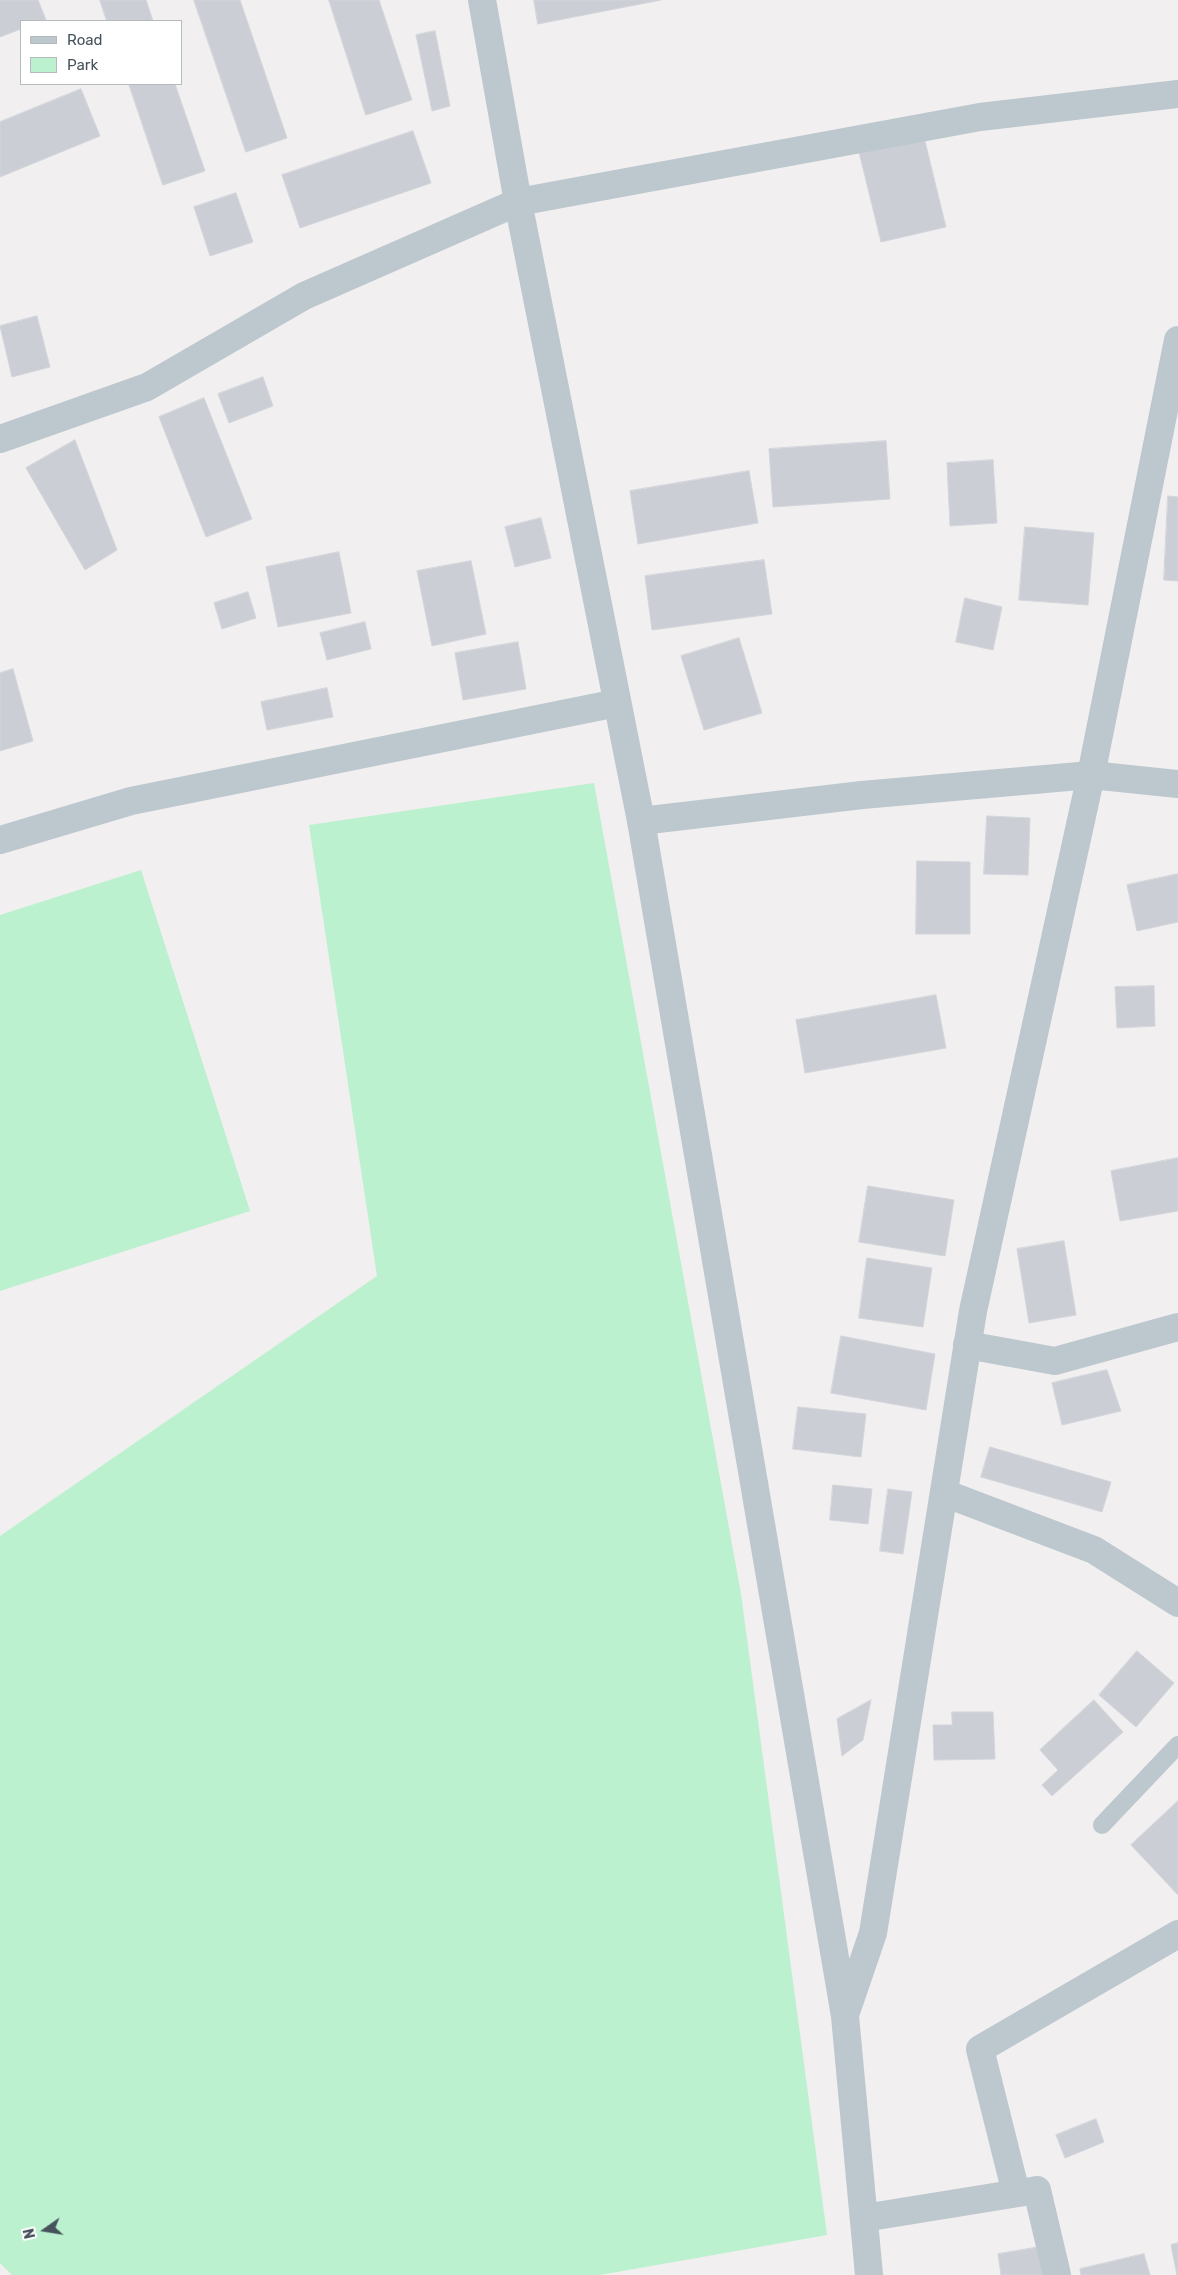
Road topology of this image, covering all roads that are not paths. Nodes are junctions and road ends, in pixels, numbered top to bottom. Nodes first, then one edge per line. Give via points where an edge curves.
1 (482, 0) edge
2 (1178, 94) edge
3 (518, 202) junction
4 (1178, 340) edge
5 (0, 439) edge
6 (617, 703) junction
7 (1091, 775) junction
8 (1178, 784) edge
9 (642, 820) junction
10 (0, 840) edge
11 (1178, 1327) edge
12 (967, 1345) junction
13 (944, 1493) junction
14 (1178, 1604) edge
15 (1178, 1745) edge
16 (1102, 1825) dead end
17 (1178, 1934) edge
18 (845, 2016) junction
19 (1016, 2193) junction
20 (864, 2218) junction
21 (869, 2275) edge
22 (1058, 2275) edge

1 - 3 street
2 - 3 street via 980,117
3 - 5 street via 304,296 146,387
3 - 6 street
4 - 7 street
6 - 9 street
6 - 10 street via 131,801
7 - 8 street
7 - 9 street via 862,795
7 - 12 street
9 - 18 street
11 - 12 street via 1055,1361
12 - 13 street
13 - 14 street via 1094,1550
13 - 18 street via 873,1933
15 - 16 lane
17 - 19 street via 980,2049
18 - 20 street
19 - 20 street
19 - 22 street via 1036,2190
20 - 21 street

